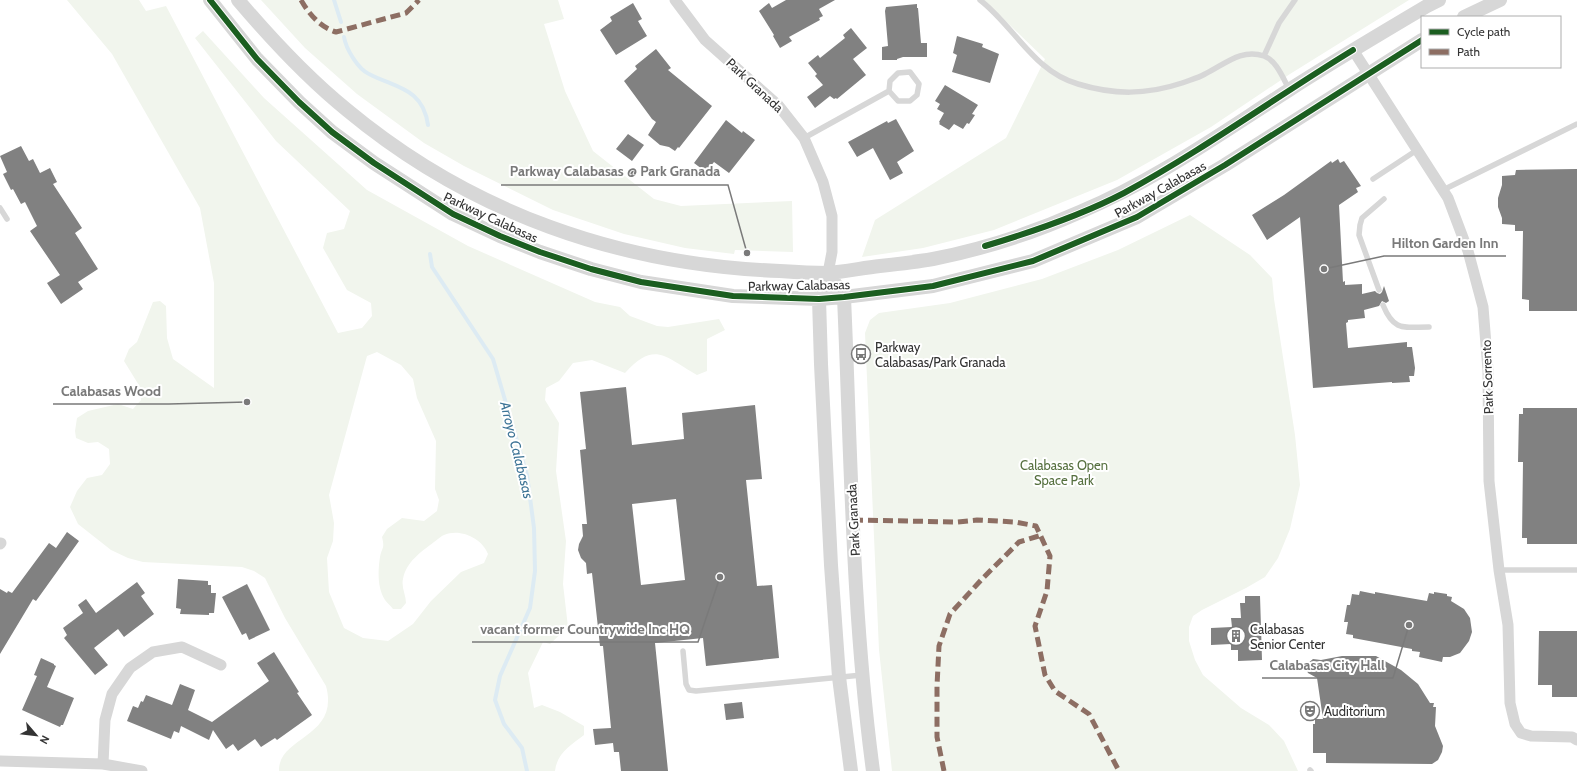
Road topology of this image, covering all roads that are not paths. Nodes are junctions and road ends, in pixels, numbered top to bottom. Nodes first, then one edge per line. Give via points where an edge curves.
1 (210, 0) edge
2 (238, 0) edge
3 (675, 0) edge
4 (980, 0) edge
5 (1295, 0) edge
6 (1439, 0) edge
7 (1500, 0) edge
8 (1466, 16) edge
9 (1421, 41) edge
10 (1353, 50) junction
11 (1264, 56) junction
12 (1369, 73) junction
13 (1289, 89) junction
14 (889, 91) junction
15 (1577, 124) edge
16 (804, 138) junction
17 (1418, 150) junction
18 (1373, 179) dead end
19 (1443, 190) junction
20 (1384, 199) dead end
21 (0, 208) edge
22 (7, 219) dead end
23 (828, 273) junction
24 (1379, 290) dead end
25 (844, 297) junction
26 (819, 299) junction
27 (1383, 305) dead end
28 (1429, 327) dead end
29 (1499, 570) junction
30 (1577, 570) edge
31 (683, 651) dead end
32 (221, 665) dead end
33 (863, 675) junction
34 (840, 676) junction
35 (1575, 737) edge
36 (0, 764) edge
37 (103, 764) junction
38 (142, 771) edge
39 (850, 771) edge
40 (873, 771) edge

1 - 26 street, Parkway Calabasas via 257,59 332,132 374,163 453,214 540,252 641,282 733,296
2 - 23 street, Parkway Calabasas via 277,45 347,111 423,165 505,210 600,244 647,256 738,270
3 - 16 street, Park Granada via 705,40 778,104
4 - 11 lane via 1041,64 1057,76 1105,92 1154,90 1204,74 1232,58 1248,54
5 - 11 lane via 1279,23
6 - 10 street, Parkway Calabasas
7 - 8 street
9 - 12 street, Parkway Calabasas
10 - 12 street, Park Sorrento
10 - 13 street, Parkway Calabasas
11 - 13 lane via 1271,60
12 - 17 street, Park Sorrento
12 - 25 street, Parkway Calabasas via 1225,165 1137,217 1033,261 933,286
13 - 23 street, Parkway Calabasas via 1192,154 1122,193 1078,213 985,246 931,259
14 - 14 lane via 898,101 910,101 917,95 919,84 910,72 898,73 890,81
14 - 16 lane
15 - 19 lane
16 - 23 street, Park Granada via 823,182 832,216 832,252
17 - 18 lane
17 - 19 street, Park Sorrento
19 - 29 street, Park Sorrento via 1468,251 1483,307 1488,370 1489,480
20 - 24 lane via 1362,218 1359,235
21 - 22 lane
23 - 25 street
23 - 26 street, Park Granada
25 - 26 street, Parkway Calabasas
25 - 33 street, Park Granada via 854,550
26 - 34 street, Park Granada via 831,565
27 - 28 lane via 1388,318 1399,326
29 - 30 lane
29 - 35 street, Park Sorrento via 1508,625 1510,703 1516,724 1521,733 1531,736
31 - 34 lane via 686,684 689,690
32 - 37 street via 182,647 153,652 130,668 112,694 105,720
33 - 34 lane
33 - 40 street, Park Granada
34 - 39 street, Park Granada
36 - 37 street
37 - 38 street

